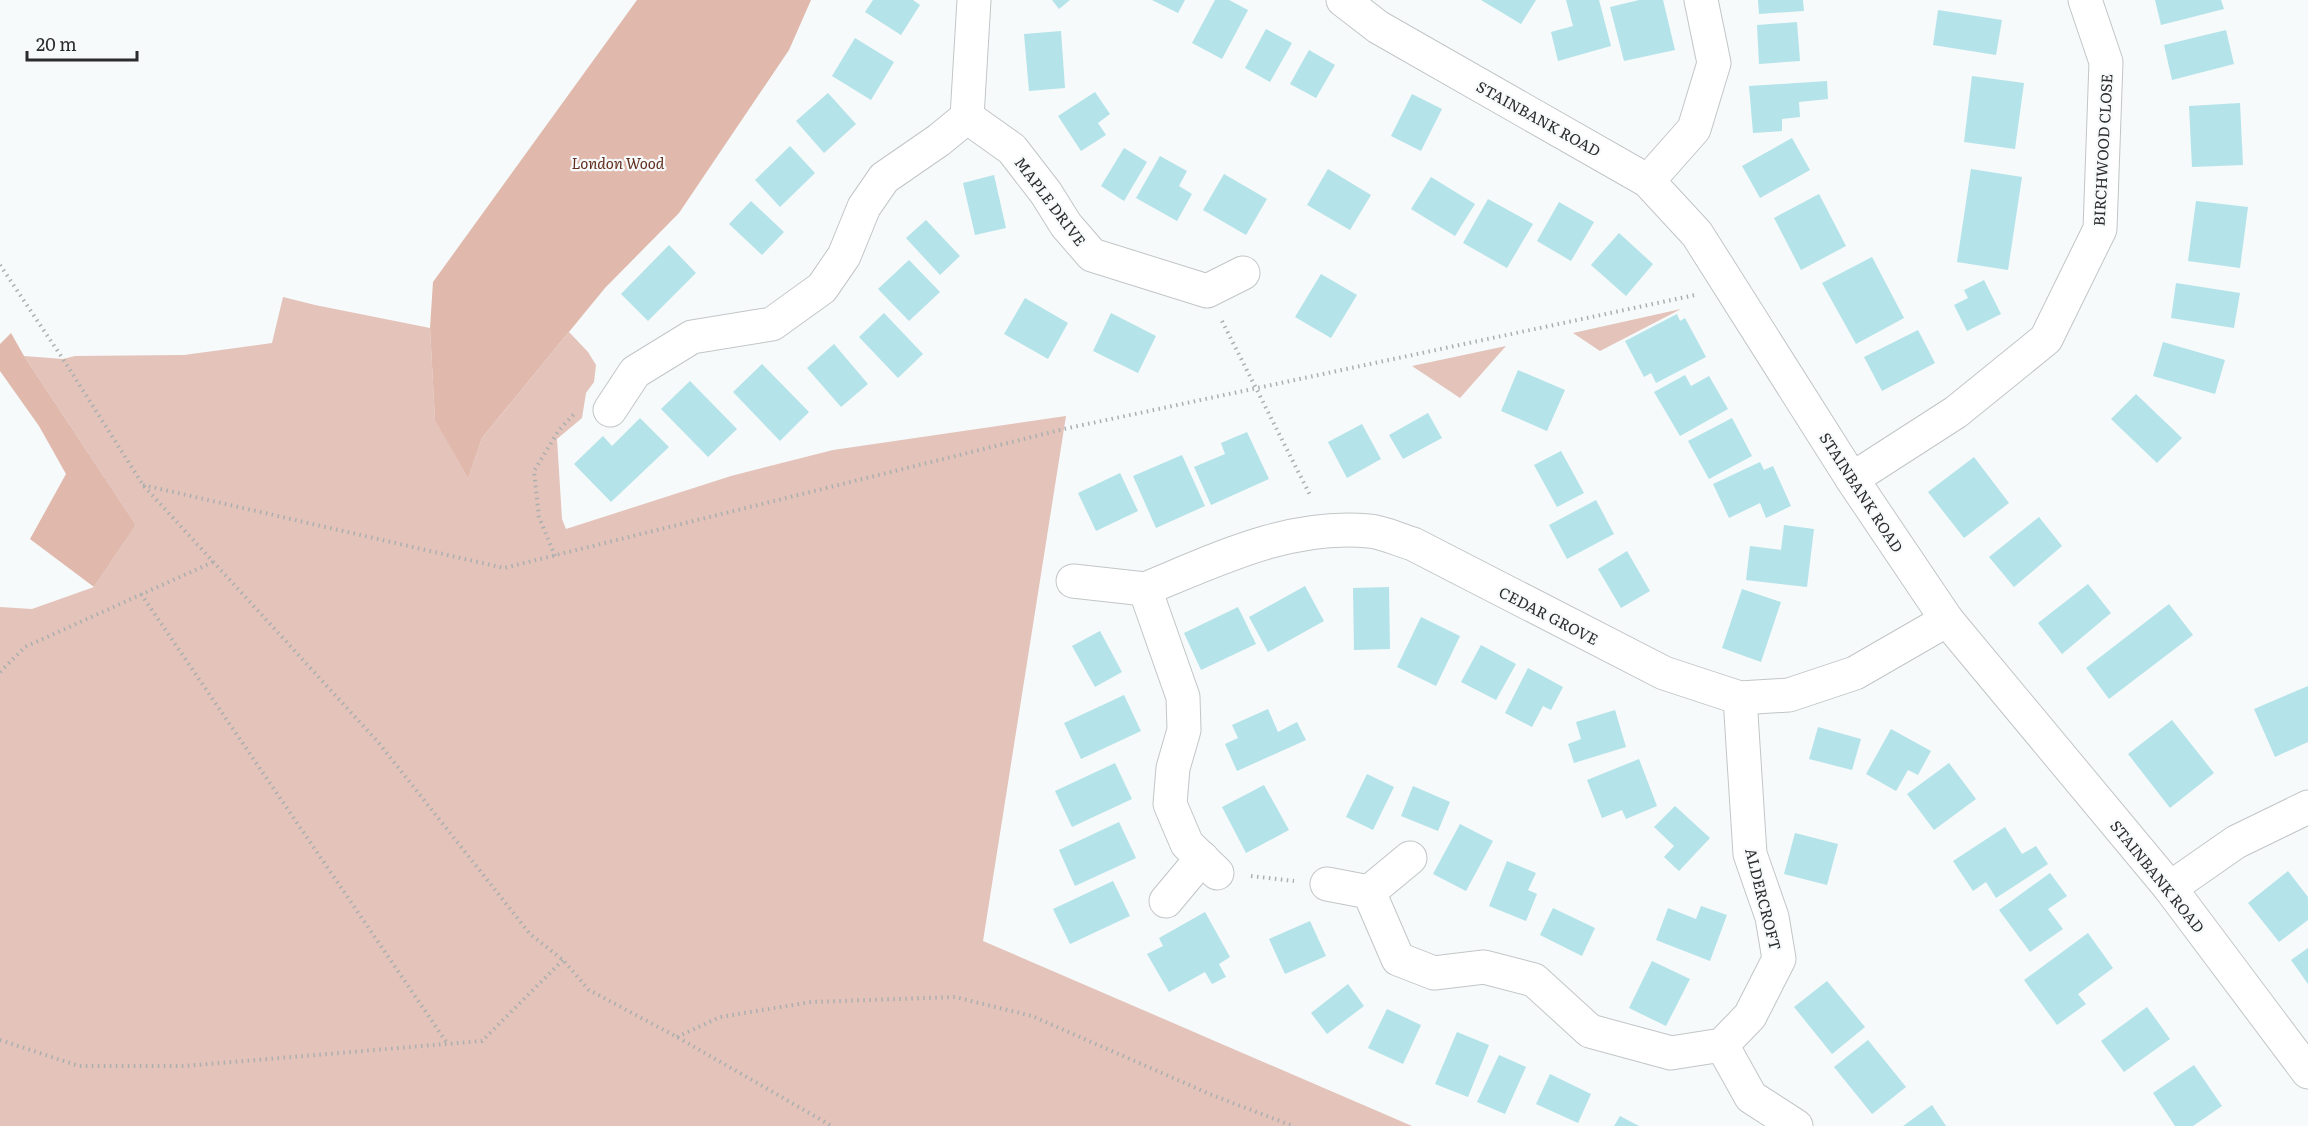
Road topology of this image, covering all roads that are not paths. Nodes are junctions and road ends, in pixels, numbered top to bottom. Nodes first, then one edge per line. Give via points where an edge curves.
1 (974, 0) edge
2 (1343, 0) edge
3 (1701, 0) edge
4 (2085, 0) edge
5 (967, 117) junction
6 (1648, 181) junction
7 (1243, 273) dead end
8 (610, 410) road end
9 (1852, 479) junction
10 (1073, 581) dead end
11 (1145, 589) junction
12 (1947, 620) junction
13 (1740, 698) junction
14 (2308, 807) edge
15 (1410, 858) dead end
16 (1327, 884) road end
17 (2170, 888) junction
18 (1369, 892) junction
19 (1166, 901) dead end
20 (1722, 1045) junction
21 (2308, 1072) edge
22 (1796, 1126) edge

1 - 5 street
2 - 6 street, STAINBANK ROAD via 1378,27
3 - 6 street via 1714,63 1694,129
4 - 9 street, BIRCHWOOD CLOSE via 2106,62 2100,229 2046,339 1956,412
5 - 7 street, MAPLE DRIVE via 1012,149 1092,255 1207,291
5 - 8 street via 884,178 864,207 844,256 822,288 772,324 692,337 635,372
6 - 9 street, STAINBANK ROAD via 1697,234
9 - 12 street, STAINBANK ROAD
10 - 11 street, CEDAR GROVE
11 - 13 street, CEDAR GROVE via 1255,544 1328,530 1371,531 1413,544 1664,673
11 - 19 street via 1183,697 1184,730 1173,768 1170,804 1187,844 1209,865
12 - 13 street, CEDAR GROVE via 1855,672 1789,695
12 - 17 street, STAINBANK ROAD
13 - 20 street, ALDERCROFT via 1750,854 1772,917 1779,960 1750,1016
14 - 17 street via 2236,842
15 - 18 street
16 - 18 street
17 - 21 street, STAINBANK ROAD
18 - 20 street via 1398,959 1434,973 1484,967 1534,980 1590,1032 1671,1053
20 - 22 street via 1751,1097

